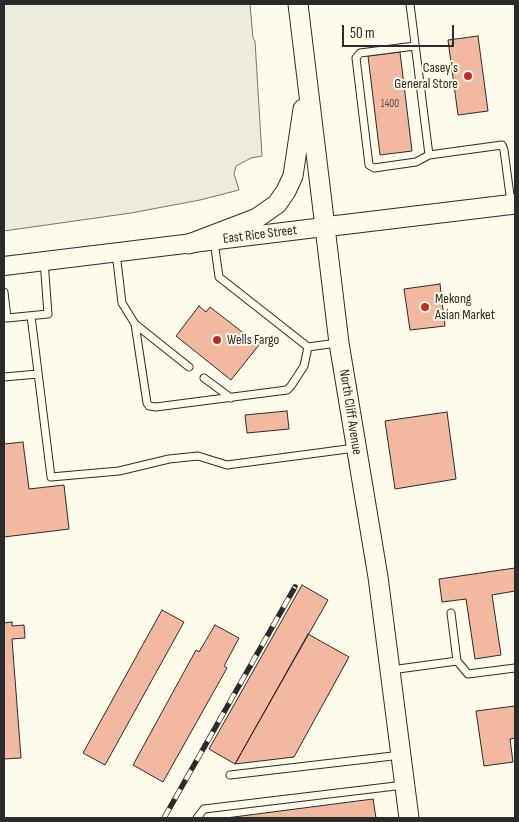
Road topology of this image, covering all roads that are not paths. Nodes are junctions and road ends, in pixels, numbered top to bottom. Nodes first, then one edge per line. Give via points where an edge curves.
1 (298, 4) edge
2 (410, 4) edge
3 (416, 46) junction
4 (307, 88) junction
5 (429, 154) junction
6 (513, 204) edge
7 (324, 227) junction
8 (214, 241) junction
9 (189, 244) junction
10 (116, 252) junction
11 (44, 261) junction
12 (4, 266) edge
13 (4, 292) edge
14 (30, 316) junction
15 (135, 324) junction
16 (339, 343) junction
17 (308, 347) junction
18 (189, 367) dead end
19 (38, 374) junction
20 (4, 378) edge
21 (204, 378) dead end
22 (231, 398) junction
23 (356, 448) junction
24 (450, 613) dead end
25 (457, 661) junction
26 (515, 668) edge
27 (390, 670) junction
28 (401, 755) junction
29 (230, 775) dead end
30 (405, 785) junction
31 (196, 818) edge
32 (409, 818) edge

1 - 4 main road, North Cliff Avenue
2 - 3 lane
3 - 5 lane
3 - 5 lane via 360,53 356,58 369,165 374,168 416,162
4 - 7 main road, North Cliff Avenue
4 - 9 main road via 293,176 277,204 257,218
5 - 6 lane via 502,145
6 - 7 main road, East Rice Street
7 - 8 street, East Rice Street
7 - 16 main road, North Cliff Avenue
8 - 9 street, East Rice Street
8 - 17 lane via 219,277
9 - 10 street, East Rice Street
10 - 11 street, East Rice Street
10 - 15 lane via 122,303
11 - 12 street, East Rice Street
11 - 14 lane via 48,314
13 - 14 lane via 7,318
14 - 19 lane
15 - 18 lane
15 - 22 lane via 149,406
16 - 17 lane
16 - 23 main road, North Cliff Avenue
17 - 22 lane via 304,366 287,390
19 - 20 lane
19 - 23 lane via 51,477 119,471 198,456 227,465
21 - 22 lane
23 - 27 main road, North Cliff Avenue
24 - 25 lane
25 - 26 lane via 468,674
25 - 27 lane
27 - 28 main road, North Cliff Avenue
28 - 29 lane
28 - 30 main road, North Cliff Avenue
30 - 31 lane via 204,809
30 - 32 main road, North Cliff Avenue

